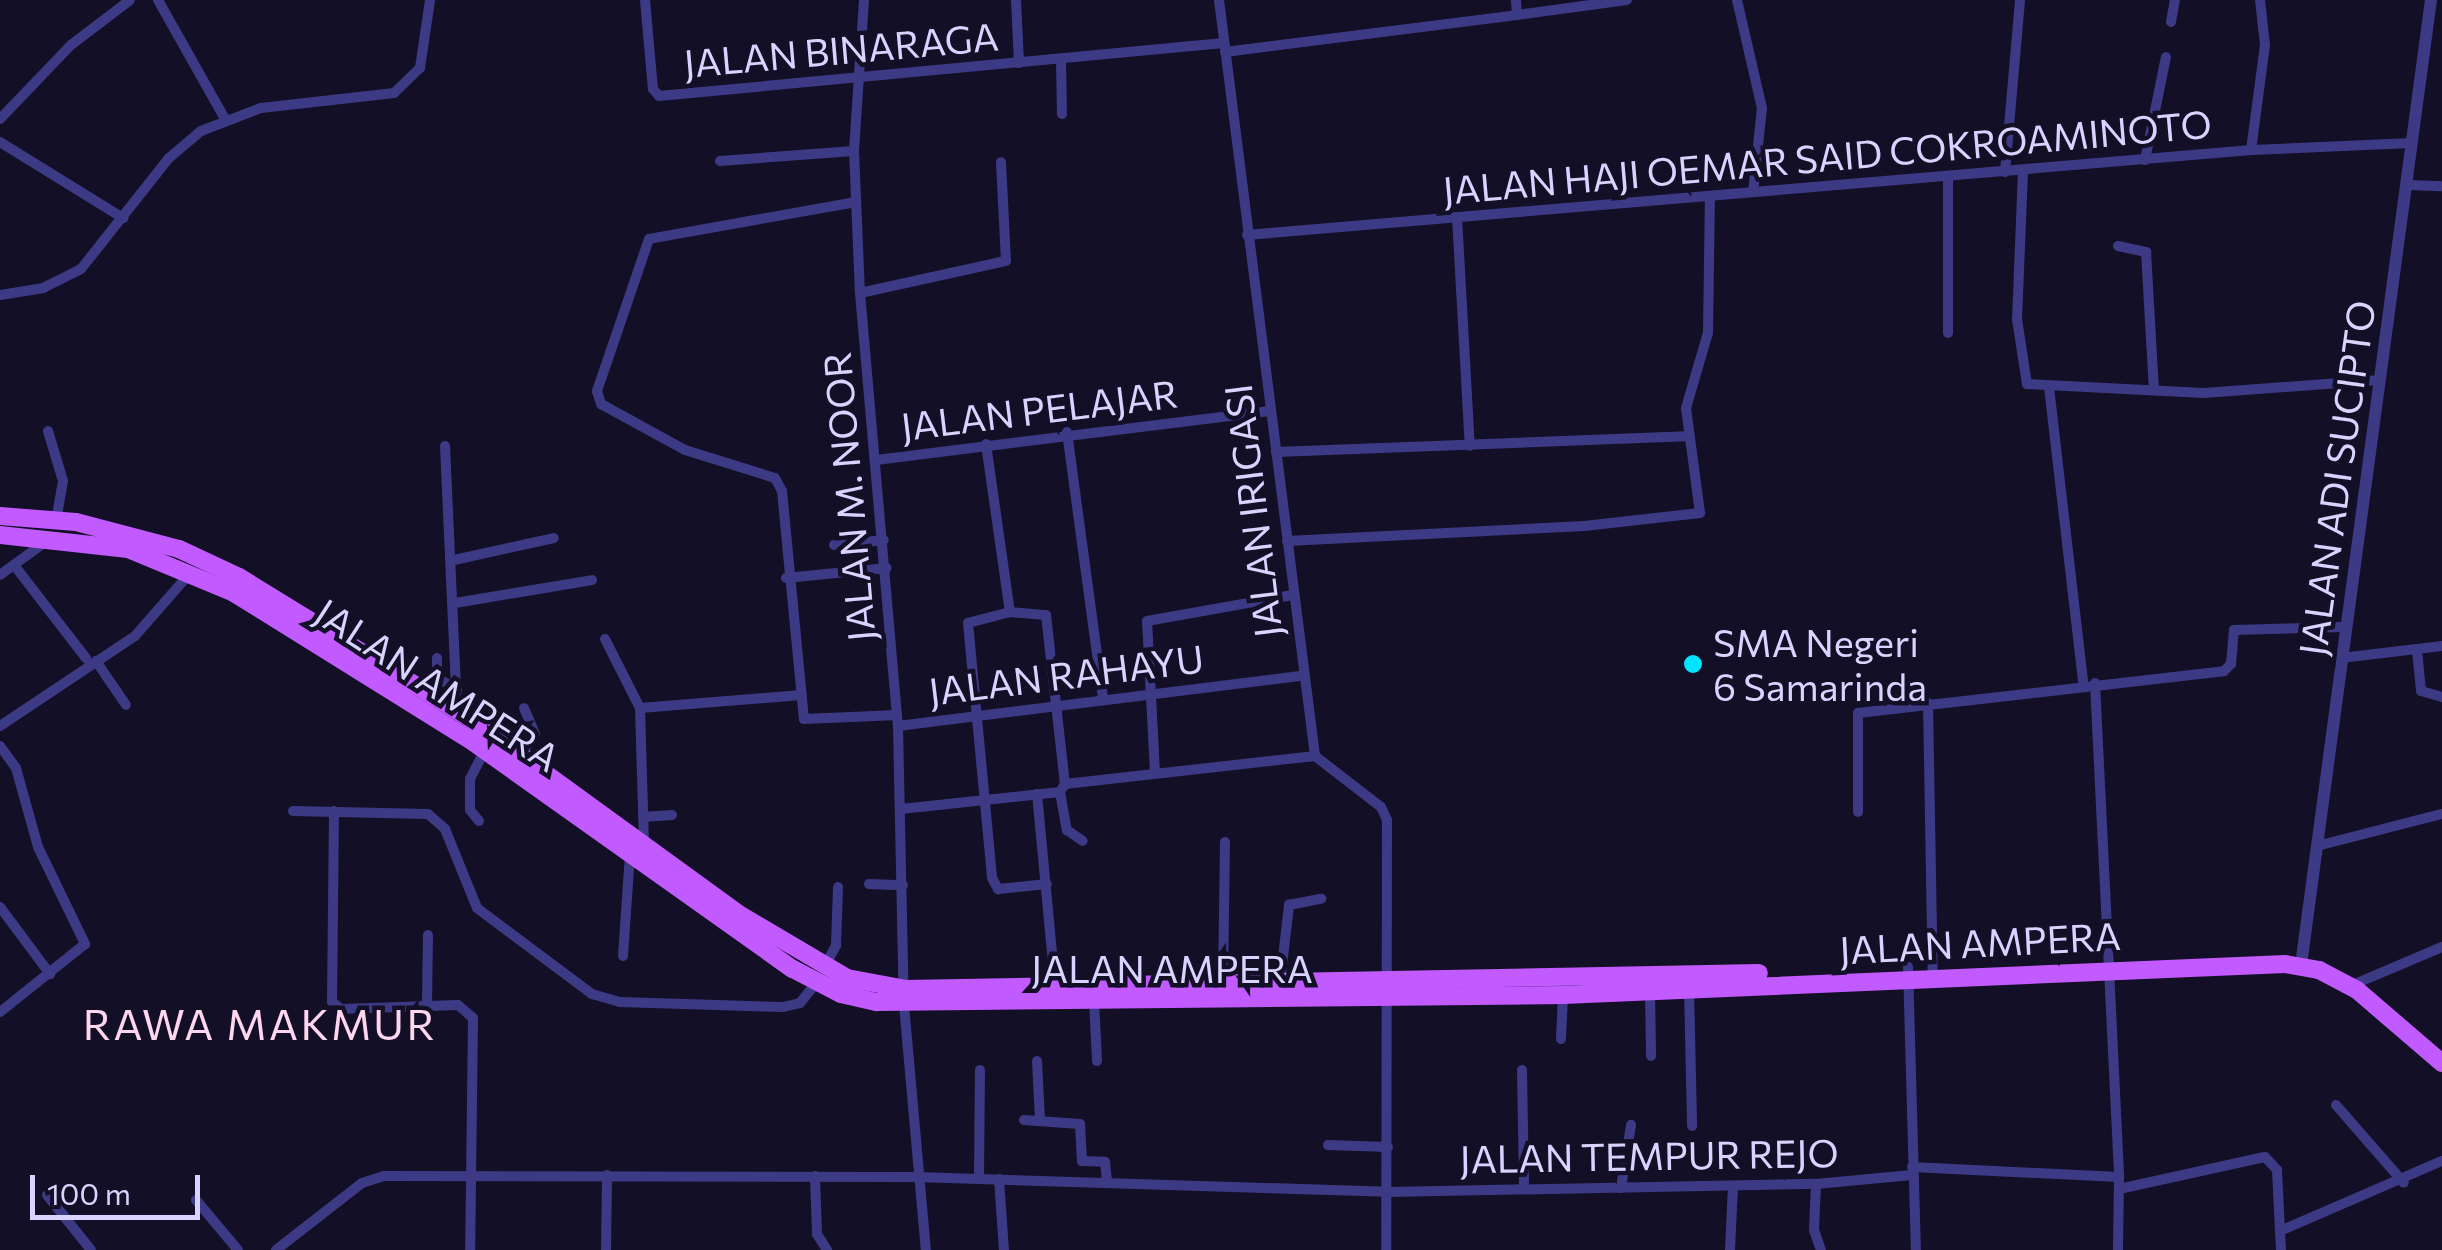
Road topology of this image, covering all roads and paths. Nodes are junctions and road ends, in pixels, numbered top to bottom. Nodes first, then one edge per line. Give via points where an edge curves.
1 (130, 0) edge
2 (158, 0) edge
3 (430, 0) edge
4 (644, 0) edge
5 (864, 0) edge
6 (1016, 0) edge
7 (1219, 0) edge
8 (1516, 0) edge
9 (1627, 0) edge
10 (1737, 0) edge
11 (2020, 0) edge
12 (2176, 0) edge
13 (2260, 0) edge
14 (2432, 0) edge
15 (1517, 15) junction
16 (2171, 22) dead end
17 (1224, 48) junction
18 (2166, 57) dead end
19 (1061, 59) junction
20 (1019, 63) junction
21 (857, 76) junction
22 (1062, 114) dead end
23 (225, 119) junction
24 (0, 120) edge
25 (0, 142) edge
26 (2412, 143) junction
27 (2251, 150) junction
28 (854, 151) junction
29 (2145, 160) junction
30 (720, 162) dead end
31 (1001, 162) dead end
32 (2023, 171) junction
33 (2005, 172) junction
34 (1948, 178) junction
35 (2408, 185) junction
36 (2442, 186) edge
37 (1753, 192) junction
38 (1710, 196) junction
39 (856, 202) junction
40 (1457, 216) junction
41 (123, 218) junction
42 (1247, 235) junction
43 (2118, 246) dead end
44 (860, 293) junction
45 (0, 295) edge
46 (1948, 333) dead end
47 (2380, 380) junction
48 (2049, 387) junction
49 (2154, 388) junction
50 (1270, 411) junction
51 (48, 431) dead end
52 (1067, 432) junction
53 (1686, 436) junction
54 (986, 444) junction
55 (445, 446) dead end
56 (1470, 446) junction
57 (1280, 451) junction
58 (876, 460) junction
59 (0, 516) edge
60 (54, 529) junction
61 (0, 534) edge
62 (554, 538) dead end
63 (884, 540) junction
64 (1287, 542) junction
65 (834, 546) dead end
66 (454, 560) junction
67 (14, 565) junction
68 (887, 568) junction
69 (192, 571) junction
70 (0, 576) edge
71 (786, 578) junction
72 (592, 580) dead end
73 (1293, 595) junction
74 (454, 603) junction
75 (1010, 612) junction
76 (2344, 627) junction
77 (605, 640) dead end
78 (2442, 646) edge
79 (2418, 650) junction
80 (436, 658) dead end
81 (2341, 658) junction
82 (91, 660) junction
83 (1302, 676) junction
84 (2089, 683) junction
85 (457, 689) junction
86 (1148, 693) junction
87 (801, 695) junction
88 (2442, 697) edge
89 (1102, 698) junction
90 (1057, 703) junction
91 (1928, 703) junction
92 (126, 705) dead end
93 (524, 708) dead end
94 (640, 708) junction
95 (457, 712) junction
96 (978, 712) junction
97 (898, 721) junction
98 (0, 726) edge
99 (0, 746) edge
100 (486, 750) junction
101 (521, 756) junction
102 (1314, 756) junction
103 (1155, 773) junction
104 (535, 775) junction
105 (1062, 788) junction
106 (1038, 794) junction
107 (986, 797) junction
108 (901, 809) junction
109 (292, 811) dead end
110 (334, 811) junction
111 (1858, 812) dead end
112 (2442, 814) edge
113 (672, 815) dead end
114 (643, 817) junction
115 (479, 821) dead end
116 (1083, 841) dead end
117 (1224, 842) dead end
118 (2317, 846) junction
119 (637, 848) junction
120 (870, 884) dead end
121 (1047, 884) junction
122 (903, 886) junction
123 (838, 888) dead end
124 (1321, 899) dead end
125 (0, 906) edge
126 (428, 935) dead end
127 (2442, 947) edge
128 (623, 956) dead end
129 (2302, 960) junction
130 (2105, 963) junction
131 (1933, 971) junction
132 (1908, 972) junction
133 (50, 974) junction
134 (821, 976) junction
135 (1280, 983) junction
136 (2356, 983) junction
137 (1223, 984) junction
138 (1055, 986) junction
139 (1689, 988) junction
140 (1388, 990) junction
141 (1650, 990) junction
142 (1562, 995) junction
143 (904, 997) junction
144 (1094, 1001) junction
145 (427, 1005) junction
146 (0, 1011) edge
147 (1561, 1038) dead end
148 (2442, 1051) edge
149 (1651, 1056) dead end
150 (1038, 1061) dead end
151 (1096, 1061) dead end
152 (2442, 1063) edge
153 (980, 1070) dead end
154 (1522, 1070) dead end
155 (2336, 1106) dead end
156 (1024, 1120) dead end
157 (1040, 1120) junction
158 (1631, 1125) dead end
159 (1692, 1126) dead end
160 (1328, 1145) dead end
161 (1388, 1146) junction
162 (1082, 1161) junction
163 (2442, 1161) edge
164 (1912, 1171) junction
165 (471, 1174) junction
166 (607, 1175) junction
167 (815, 1176) junction
168 (916, 1176) junction
169 (980, 1178) junction
170 (999, 1179) junction
171 (1082, 1182) junction
172 (1107, 1182) junction
173 (2119, 1183) junction
174 (2404, 1183) junction
175 (1816, 1184) junction
176 (1733, 1186) junction
177 (1622, 1188) junction
178 (1524, 1189) junction
179 (1388, 1192) junction
180 (46, 1195) dead end
181 (196, 1200) dead end
182 (2280, 1231) junction
183 (91, 1250) edge
184 (238, 1250) edge
185 (276, 1250) edge
186 (470, 1250) edge
187 (606, 1250) edge
188 (827, 1250) edge
189 (926, 1250) edge
190 (1004, 1250) edge
191 (1386, 1250) edge
192 (1730, 1250) edge
193 (1822, 1250) edge
194 (1916, 1250) edge
195 (2118, 1250) edge
196 (2282, 1250) edge

1 - 24 street via 71,45
2 - 23 street
3 - 23 street via 420,68 394,93 291,102
4 - 21 street, JALAN BINARAGA via 652,82 660,96
5 - 21 street, JALAN M. NOOR
6 - 20 street
7 - 17 street, JALAN IRIGASI
8 - 15 street
9 - 15 street, JALAN BINARAGA
10 - 37 street via 1762,108
11 - 33 street
12 - 16 street
13 - 27 street via 2266,45
14 - 26 street, JALAN ADI SUCIPTO
15 - 17 street, JALAN BINARAGA
17 - 19 street, JALAN BINARAGA
17 - 42 street, JALAN IRIGASI
18 - 29 street
19 - 20 street, JALAN BINARAGA
19 - 22 street
20 - 21 street, JALAN BINARAGA
21 - 28 street, JALAN M. NOOR
23 - 41 street via 181,145
25 - 41 street
26 - 27 street, JALAN HAJI OEMAR SAID COKROAMINOTO
26 - 35 street, JALAN ADI SUCIPTO
27 - 29 street, JALAN HAJI OEMAR SAID COKROAMINOTO
28 - 30 street
28 - 39 street, JALAN M. NOOR
29 - 32 street, JALAN HAJI OEMAR SAID COKROAMINOTO
31 - 44 street via 1006,261
32 - 33 street, JALAN HAJI OEMAR SAID COKROAMINOTO
32 - 48 street via 2018,338 2027,384
33 - 34 street, JALAN HAJI OEMAR SAID COKROAMINOTO
34 - 37 street, JALAN HAJI OEMAR SAID COKROAMINOTO
34 - 46 street
35 - 36 street
35 - 47 street, JALAN ADI SUCIPTO
37 - 38 street, JALAN HAJI OEMAR SAID COKROAMINOTO
38 - 40 street, JALAN HAJI OEMAR SAID COKROAMINOTO
38 - 53 street via 1708,333 1688,393
39 - 44 street, JALAN M. NOOR
39 - 71 street via 649,239 598,382 601,404 685,450 775,478 782,492
40 - 42 street, JALAN HAJI OEMAR SAID COKROAMINOTO
40 - 56 street
41 - 45 street via 68,278
42 - 50 street, JALAN IRIGASI
43 - 49 street via 2146,252
44 - 58 street, JALAN M. NOOR
47 - 49 street via 2258,392
47 - 76 street, JALAN ADI SUCIPTO
48 - 49 street
48 - 84 street
50 - 52 street, JALAN PELAJAR
50 - 57 street, JALAN IRIGASI
51 - 60 street via 63,480
52 - 54 street, JALAN PELAJAR
52 - 89 street
53 - 56 street
53 - 64 street via 1702,508 1690,517
54 - 58 street, JALAN PELAJAR
54 - 75 street
55 - 66 street
56 - 57 street
57 - 64 street, JALAN IRIGASI
58 - 63 street, JALAN M. NOOR
59 - 60 main road, JALAN AMPERA
60 - 61 main road, JALAN AMPERA
60 - 67 street
60 - 69 main road, JALAN AMPERA
60 - 95 main road, JALAN AMPERA via 201,556
62 - 66 street
63 - 65 street
63 - 68 street, JALAN M. NOOR
64 - 73 street, JALAN IRIGASI
66 - 74 street
67 - 70 street
67 - 82 street
68 - 71 street
68 - 97 street, JALAN M. NOOR
69 - 82 street via 135,636
69 - 100 main road, JALAN AMPERA
71 - 87 street
72 - 74 street
73 - 83 street, JALAN IRIGASI
73 - 86 street via 1147,621
74 - 85 street
75 - 90 street via 1046,616
75 - 96 street via 968,621
76 - 81 street, JALAN ADI SUCIPTO
76 - 84 street via 2234,630 2232,664 2224,671
77 - 94 street
78 - 79 street
79 - 81 street
79 - 88 street via 2420,691
80 - 85 street via 437,678
81 - 118 street, JALAN ADI SUCIPTO
82 - 92 street
82 - 98 street
83 - 86 street, JALAN RAHAYU
83 - 102 street, JALAN IRIGASI
84 - 91 street
84 - 130 street
85 - 95 street
86 - 89 street, JALAN RAHAYU
86 - 103 street
87 - 94 street
87 - 97 street, JALAN RAHAYU via 808,723
89 - 90 street, JALAN RAHAYU
90 - 96 street, JALAN RAHAYU
90 - 105 street
91 - 111 street via 1854,716
91 - 131 street
93 - 101 street via 535,734
94 - 114 street
95 - 101 main road, JALAN AMPERA
96 - 97 street, JALAN RAHAYU
96 - 107 street
97 - 108 street, JALAN M. NOOR
99 - 133 street via 16,768 38,848 84,933 82,948
100 - 104 main road, JALAN AMPERA
100 - 115 street via 470,779 470,810
101 - 104 main road, JALAN AMPERA
102 - 103 street
102 - 140 street via 1385,813
103 - 105 street
104 - 119 main road, JALAN AMPERA
105 - 106 street
105 - 116 street via 1067,830
106 - 107 street
106 - 121 street
107 - 108 street
107 - 121 street via 993,883 1012,890
108 - 122 street, JALAN M. NOOR
109 - 110 street
110 - 134 street via 413,810 440,821 476,908 592,994 620,1002 783,1007 800,1002
110 - 145 street via 332,1002 341,1008
112 - 118 street
113 - 114 street
114 - 119 street
117 - 137 street
118 - 129 street, JALAN ADI SUCIPTO
119 - 128 street
119 - 134 main road, JALAN AMPERA
120 - 122 street
121 - 138 street
122 - 143 street, JALAN M. NOOR
123 - 134 street via 836,945
124 - 135 street via 1289,905
125 - 133 street
126 - 145 street
127 - 136 street
129 - 130 main road, JALAN AMPERA
129 - 136 main road, JALAN AMPERA
130 - 131 main road, JALAN AMPERA
130 - 173 street
131 - 132 main road, JALAN AMPERA
132 - 139 main road, JALAN AMPERA
132 - 140 main road, JALAN AMPERA
132 - 164 street via 1916,1089
133 - 146 street
134 - 143 main road, JALAN AMPERA
135 - 137 main road, JALAN AMPERA
135 - 140 main road, JALAN AMPERA
136 - 148 main road, JALAN AMPERA
136 - 152 main road, JALAN AMPERA
137 - 138 main road, JALAN AMPERA
138 - 143 main road, JALAN AMPERA
139 - 141 main road, JALAN AMPERA
139 - 159 street
140 - 142 main road, JALAN AMPERA
140 - 144 main road, JALAN AMPERA
140 - 161 street
141 - 142 main road, JALAN AMPERA
141 - 149 street
142 - 147 street
143 - 144 main road, JALAN AMPERA
143 - 168 street, JALAN M. NOOR
144 - 151 street
145 - 165 street via 458,1005 473,1018
150 - 157 street
153 - 169 street
154 - 178 street
155 - 174 street
156 - 157 street
157 - 162 street via 1080,1124
158 - 177 street
160 - 161 street
161 - 179 street
162 - 171 street
162 - 172 street via 1104,1162
163 - 174 street
164 - 173 street, JALAN TEMPUR REJO
164 - 175 street, JALAN TEMPUR REJO
164 - 194 street
165 - 166 street, JALAN TEMPUR REJO
165 - 185 street, JALAN TEMPUR REJO via 370,1180
165 - 186 street
166 - 167 street, JALAN TEMPUR REJO
166 - 187 street
167 - 168 street, JALAN TEMPUR REJO
167 - 188 street via 816,1234
168 - 169 street, JALAN TEMPUR REJO
168 - 189 street, JALAN M. NOOR
169 - 170 street, JALAN TEMPUR REJO
170 - 171 street, JALAN TEMPUR REJO
170 - 190 street
171 - 172 street, JALAN TEMPUR REJO
172 - 179 street, JALAN TEMPUR REJO
173 - 182 street, JALAN TEMPUR REJO via 2266,1157 2277,1170
173 - 195 street
174 - 182 street
175 - 176 street, JALAN TEMPUR REJO
175 - 193 street via 1814,1230
176 - 177 street, JALAN TEMPUR REJO
176 - 192 street
177 - 178 street, JALAN TEMPUR REJO
178 - 179 street, JALAN TEMPUR REJO
179 - 191 street
180 - 183 street
181 - 184 street
182 - 196 street

